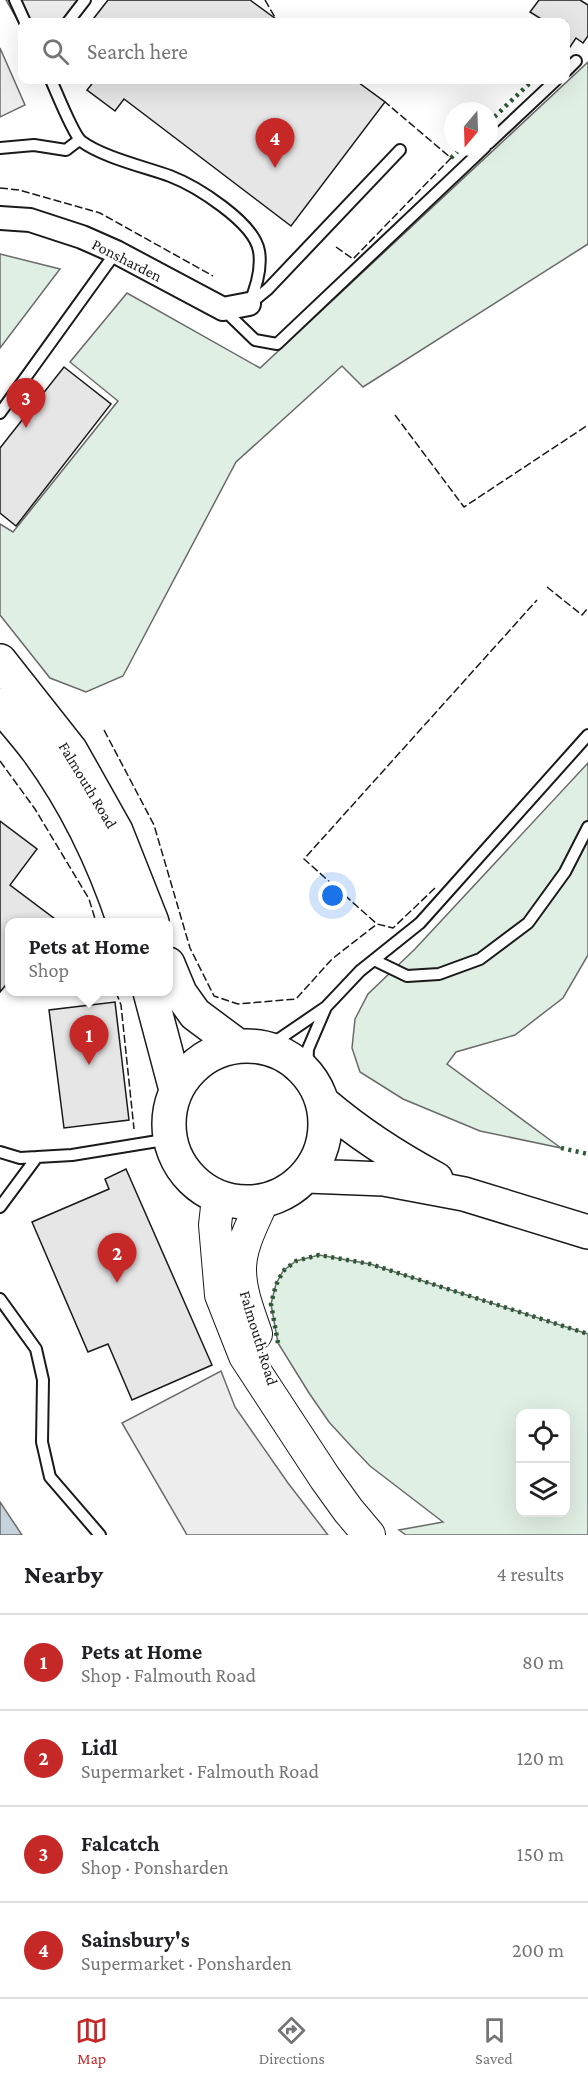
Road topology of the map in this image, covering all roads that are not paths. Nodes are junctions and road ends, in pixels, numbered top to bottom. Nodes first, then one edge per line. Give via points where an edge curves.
1 (15, 0) edge
2 (85, 0) edge
3 (23, 18) edge
4 (71, 18) edge
5 (576, 61) dead end
6 (570, 67) edge
7 (53, 84) edge
8 (552, 84) edge
9 (498, 135) edge
10 (79, 140) junction
11 (0, 148) edge
12 (400, 150) dead end
13 (475, 156) edge
14 (0, 218) edge
15 (116, 252) junction
16 (249, 304) junction
17 (222, 309) junction
18 (0, 413) edge
19 (0, 661) edge
20 (0, 705) edge
21 (588, 735) edge
22 (588, 827) edge
23 (123, 918) edge
24 (150, 918) edge
25 (374, 960) junction
26 (173, 976) edge
27 (151, 996) edge
28 (326, 1007) junction
29 (252, 1047) junction
30 (307, 1073) junction
31 (176, 1090) junction
32 (323, 1102) junction
33 (170, 1140) junction
34 (0, 1152) edge
35 (37, 1157) junction
36 (307, 1176) junction
37 (464, 1194) junction
38 (218, 1198) junction
39 (262, 1202) junction
40 (0, 1207) edge
41 (588, 1232) edge
42 (0, 1299) edge
43 (279, 1406) junction
44 (100, 1535) edge
45 (369, 1535) edge

1 - 3 lane
2 - 4 lane
5 - 6 lane
7 - 10 lane
8 - 9 lane
10 - 11 lane via 66,150 33,145
10 - 16 lane via 174,177 224,206 248,229 259,250 258,284
12 - 16 lane via 268,289
13 - 17 lane via 277,344 255,340
14 - 15 street, Ponsharden via 30,220
15 - 17 street, Ponsharden
15 - 18 lane
16 - 17 street
19 - 24 highway, Falmouth Road via 71,751 116,831
20 - 23 highway, Falmouth Road via 38,752 87,831
21 - 25 lane via 420,923
22 - 25 lane via 565,872 528,923 480,959 439,974 407,976
25 - 28 lane
26 - 29 highway via 195,1014
27 - 31 highway
28 - 29 lane
28 - 30 lane via 308,1049
29 - 30 highway via 288,1057
29 - 31 highway via 213,1053 191,1068
30 - 32 highway
31 - 33 highway via 169,1114
32 - 36 highway via 326,1128 321,1154
32 - 37 highway via 394,1156
33 - 35 lane
33 - 38 highway via 177,1160 194,1183
34 - 35 lane via 20,1158
35 - 40 lane
36 - 37 highway via 384,1179
36 - 39 highway via 287,1192
37 - 41 highway
38 - 39 highway
38 - 43 main road, Falmouth Road via 215,1225 221,1295 245,1356
39 - 43 main road, Falmouth Road via 246,1239 240,1268 244,1296
42 - 44 lane via 36,1349 43,1380 42,1442 50,1477
43 - 45 main road, Falmouth Road via 325,1478

